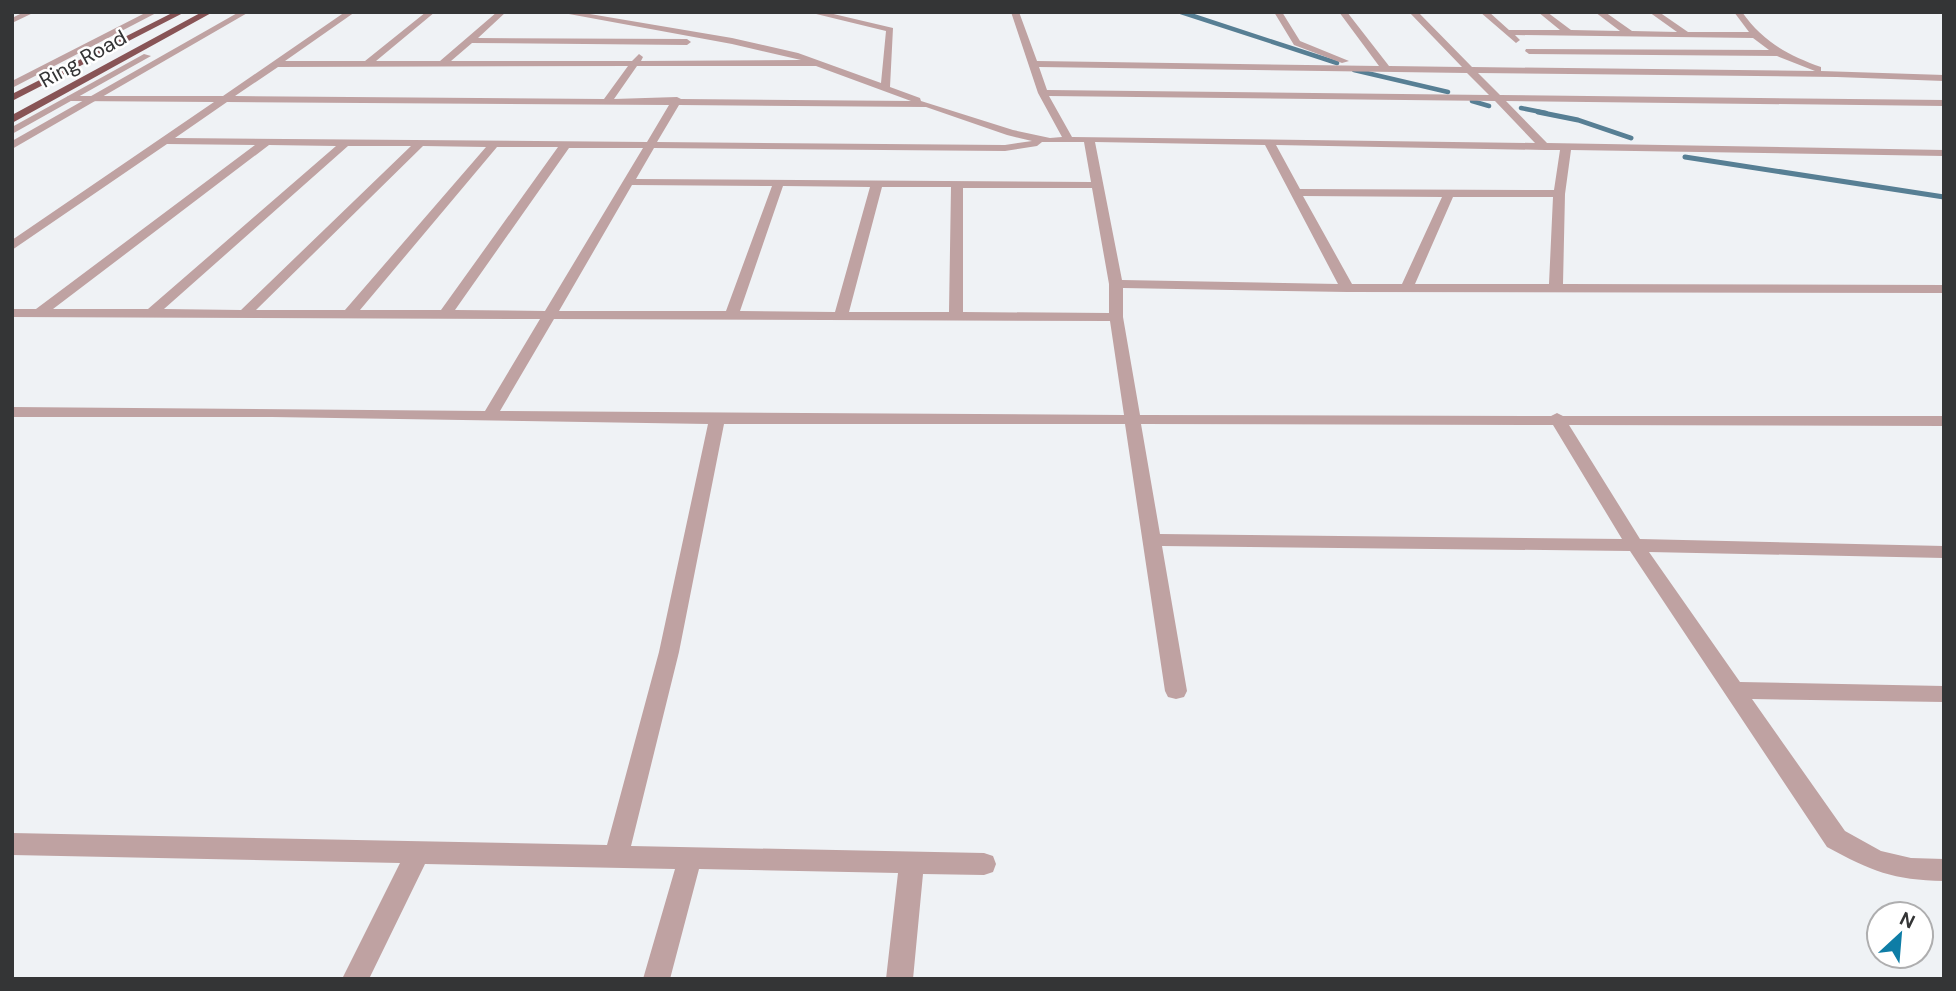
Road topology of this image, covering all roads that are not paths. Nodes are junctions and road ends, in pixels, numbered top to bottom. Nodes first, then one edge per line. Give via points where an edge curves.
1 (32, 12) edge
2 (135, 12) edge
3 (154, 12) edge
4 (181, 12) edge
5 (209, 12) edge
6 (225, 12) edge
7 (246, 12) edge
8 (351, 12) edge
9 (431, 12) edge
10 (502, 12) edge
11 (562, 12) edge
12 (812, 12) edge
13 (1015, 12) edge
14 (1278, 12) edge
15 (1343, 12) edge
16 (1413, 12) edge
17 (1484, 12) edge
18 (1542, 12) edge
19 (1599, 12) edge
20 (1653, 12) edge
21 (1738, 12) edge
22 (12, 21) edge
23 (1506, 32) junction
24 (1568, 32) junction
25 (1629, 33) junction
26 (1686, 34) junction
27 (1754, 35) junction
28 (470, 40) junction
29 (732, 41) junction
30 (650, 42) junction
31 (1529, 51) junction
32 (1778, 53) junction
33 (818, 63) junction
34 (278, 64) junction
35 (367, 64) junction
36 (442, 64) junction
37 (1034, 64) junction
38 (633, 65) junction
39 (1360, 66) junction
40 (1385, 67) junction
41 (1468, 69) junction
42 (1552, 71) junction
43 (1833, 73) junction
44 (12, 74) edge
45 (1944, 78) edge
46 (12, 85) edge
47 (885, 87) junction
48 (1043, 93) junction
49 (1497, 96) junction
50 (12, 98) edge
51 (71, 98) junction
52 (96, 99) junction
53 (228, 99) junction
54 (608, 100) junction
55 (677, 100) junction
56 (1944, 103) edge
57 (928, 104) junction
58 (12, 120) edge
59 (12, 131) edge
60 (1068, 139) junction
61 (1089, 139) junction
62 (166, 141) junction
63 (1051, 141) junction
64 (266, 142) junction
65 (1269, 142) junction
66 (345, 143) junction
67 (421, 143) junction
68 (495, 144) junction
69 (566, 144) junction
70 (651, 145) junction
71 (12, 146) edge
72 (1545, 147) junction
73 (1566, 147) junction
74 (1944, 153) edge
75 (628, 182) junction
76 (779, 183) junction
77 (877, 184) junction
78 (957, 184) junction
79 (1096, 185) junction
80 (1296, 191) junction
81 (1449, 193) junction
82 (1559, 194) junction
83 (12, 246) edge
84 (1116, 284) junction
85 (1347, 288) junction
86 (1407, 288) junction
87 (1556, 288) junction
88 (1944, 289) edge
89 (12, 313) edge
90 (39, 313) junction
91 (151, 314) junction
92 (244, 314) junction
93 (348, 315) junction
94 (445, 315) junction
95 (549, 316) junction
96 (731, 316) junction
97 (841, 317) junction
98 (956, 317) junction
99 (1116, 317) junction
100 (12, 412) edge
101 (490, 415) junction
102 (1557, 418) junction
103 (718, 419) junction
104 (1130, 419) junction
105 (1944, 421) edge
106 (1152, 540) junction
107 (1635, 545) junction
108 (1944, 552) edge
109 (1735, 690) junction
110 (1176, 691) dead end
111 (1944, 694) edge
112 (12, 844) edge
113 (418, 852) junction
114 (616, 857) junction
115 (690, 858) junction
116 (912, 863) junction
117 (984, 864) dead end
118 (1944, 870) edge
119 (355, 979) edge
120 (656, 979) edge
121 (899, 979) edge

1 - 22 street
2 - 44 street
3 - 46 street
4 - 50 highway, Ring Road
5 - 58 highway, Ring Road
6 - 51 street
7 - 52 street
8 - 34 street
9 - 35 street
10 - 28 street
11 - 29 street
12 - 47 street via 887,23
13 - 37 street
14 - 39 street via 1297,43
15 - 40 street
16 - 41 street
17 - 23 street
18 - 24 street
19 - 25 street
20 - 26 street
21 - 27 street
23 - 24 street
23 - 31 street
24 - 25 street
25 - 26 street
26 - 27 street
27 - 32 street
28 - 30 street
28 - 36 street
29 - 30 street
29 - 33 street
30 - 38 street
31 - 32 street
31 - 42 street
32 - 43 street
33 - 38 street
33 - 47 street
34 - 35 street
34 - 53 street
35 - 36 street
36 - 38 street
37 - 39 street
37 - 48 street
38 - 54 street
39 - 40 street
40 - 41 street
41 - 42 street
41 - 49 street
42 - 43 street
43 - 45 street
47 - 57 street
48 - 49 street
48 - 60 street
49 - 56 street
49 - 72 street
51 - 52 street
51 - 59 street
52 - 53 street
52 - 71 street
53 - 54 street
53 - 62 street
54 - 55 street
55 - 57 street
55 - 70 street
57 - 63 street via 1012,133
60 - 61 street
60 - 63 street
61 - 65 street
61 - 79 street
62 - 64 street
62 - 83 street
63 - 70 street via 1005,148
64 - 66 street
64 - 90 street
65 - 72 street
65 - 80 street
66 - 67 street
66 - 91 street
67 - 68 street
67 - 92 street
68 - 69 street
68 - 93 street
69 - 70 street
69 - 94 street
70 - 75 street
72 - 73 street
73 - 74 street
73 - 82 street
75 - 76 street
75 - 95 street
76 - 77 street
76 - 96 street
77 - 78 street
77 - 97 street
78 - 79 street
78 - 98 street
79 - 84 street
80 - 81 street
80 - 85 street
81 - 82 street
81 - 86 street
82 - 87 street
84 - 85 street
84 - 99 street
85 - 86 street
86 - 87 street
87 - 88 street
89 - 90 street
90 - 91 street
91 - 92 street
92 - 93 street
93 - 94 street
94 - 95 street
95 - 96 street
95 - 101 street
96 - 97 street
97 - 98 street
98 - 99 street
99 - 104 street
100 - 101 street
101 - 103 street
102 - 104 street
102 - 105 street
102 - 107 street
103 - 104 street
103 - 114 street via 669,652
104 - 106 street
106 - 107 street
106 - 110 street
107 - 108 street
107 - 109 street
109 - 111 street
109 - 118 street via 1836,839 1876,861
112 - 113 street
113 - 114 street
113 - 119 street
114 - 115 street
115 - 116 street
115 - 120 street
116 - 117 street
116 - 121 street

